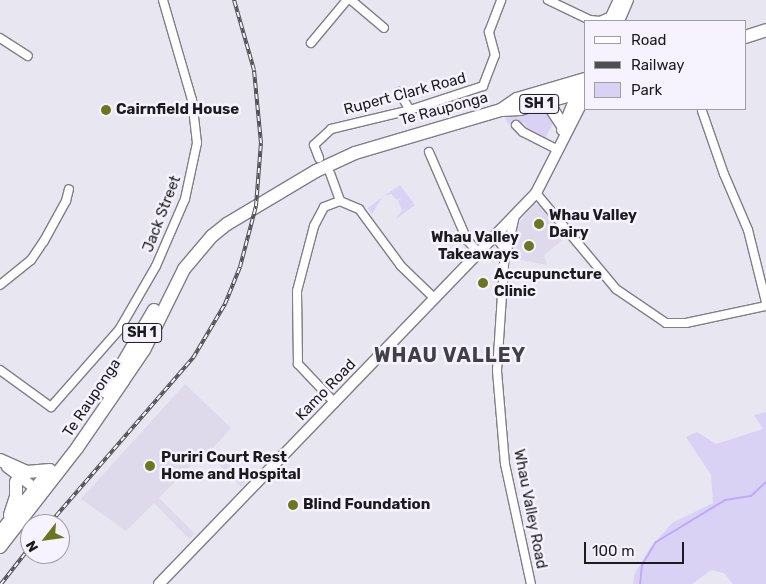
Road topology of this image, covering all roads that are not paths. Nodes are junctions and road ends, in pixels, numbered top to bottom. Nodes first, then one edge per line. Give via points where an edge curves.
1 (163, 0) edge
2 (349, 0) edge
3 (501, 0) edge
4 (548, 0) edge
5 (619, 0) edge
6 (628, 0) edge
7 (591, 20) edge
8 (613, 20) edge
9 (384, 28) dead end
10 (766, 30) edge
11 (746, 37) edge
12 (0, 38) edge
13 (311, 44) dead end
14 (28, 56) dead end
15 (583, 86) edge
16 (399, 92) dead end
17 (547, 102) junction
18 (410, 110) junction
19 (501, 110) junction
20 (702, 111) dead end
21 (562, 124) junction
22 (516, 125) dead end
23 (559, 145) junction
24 (429, 152) dead end
25 (319, 158) dead end
26 (316, 171) junction
27 (330, 173) dead end
28 (69, 189) dead end
29 (536, 193) junction
30 (340, 201) junction
31 (515, 215) junction
32 (495, 236) junction
33 (479, 253) junction
34 (505, 261) junction
35 (0, 285) edge
36 (435, 299) junction
37 (766, 304) edge
38 (0, 370) edge
39 (335, 403) junction
40 (0, 461) edge
41 (0, 469) edge
42 (50, 470) junction
43 (16, 482) junction
44 (36, 494) junction
45 (3, 530) edge
46 (0, 547) edge
47 (159, 584) edge
48 (531, 584) edge

1 - 38 street, Jack Street via 195,120 197,143 192,173 156,266 132,310 51,407
2 - 9 street
2 - 13 street
3 - 18 street, Rupert Clark Road via 489,32 495,55 486,82 478,89
4 - 7 street
5 - 8 main road
6 - 8 main road
10 - 11 highway
12 - 14 street
15 - 17 highway, Te Rauponga / SH 1
15 - 19 highway, SH 1 via 517,99
15 - 21 main road, Kamo Road
15 - 23 main road, Kamo Road
16 - 18 street
17 - 19 highway, Te Rauponga / SH 1
17 - 21 highway
18 - 25 street, Rupert Clark Road via 330,129 316,142 314,149
19 - 26 highway, Te Rauponga / SH 1 via 397,138
20 - 37 street via 748,230
21 - 23 main road, Kamo Road
22 - 23 street via 526,134
23 - 29 main road, Kamo Road
24 - 33 street via 467,240
26 - 42 highway, Te Rauponga / SH 1 via 302,175 222,220 192,248 102,398
26 - 44 highway, Te Rauponga / SH 1 via 227,224 197,252 174,287 144,350 77,448
27 - 30 street
28 - 35 street via 66,201 35,253
29 - 31 main road, Kamo Road
29 - 37 street via 616,289 666,322 686,323
30 - 36 street via 358,209 402,266
30 - 39 street via 330,203 320,212 296,294 298,364
31 - 32 main road, Kamo Road
31 - 34 street, Whau Valley Road
32 - 33 main road, Kamo Road
32 - 34 street, Whau Valley Road via 503,245
33 - 36 main road, Kamo Road
34 - 48 street, Whau Valley Road via 497,372 505,464
36 - 39 main road, Kamo Road
39 - 47 main road, Kamo Road
40 - 42 highway via 34,473
40 - 44 main road
41 - 43 main road
42 - 44 highway, Te Rauponga / SH 1
43 - 44 main road
43 - 45 highway via 16,496
44 - 45 highway, Te Rauponga / SH 1
44 - 46 highway, Te Rauponga / SH 1

